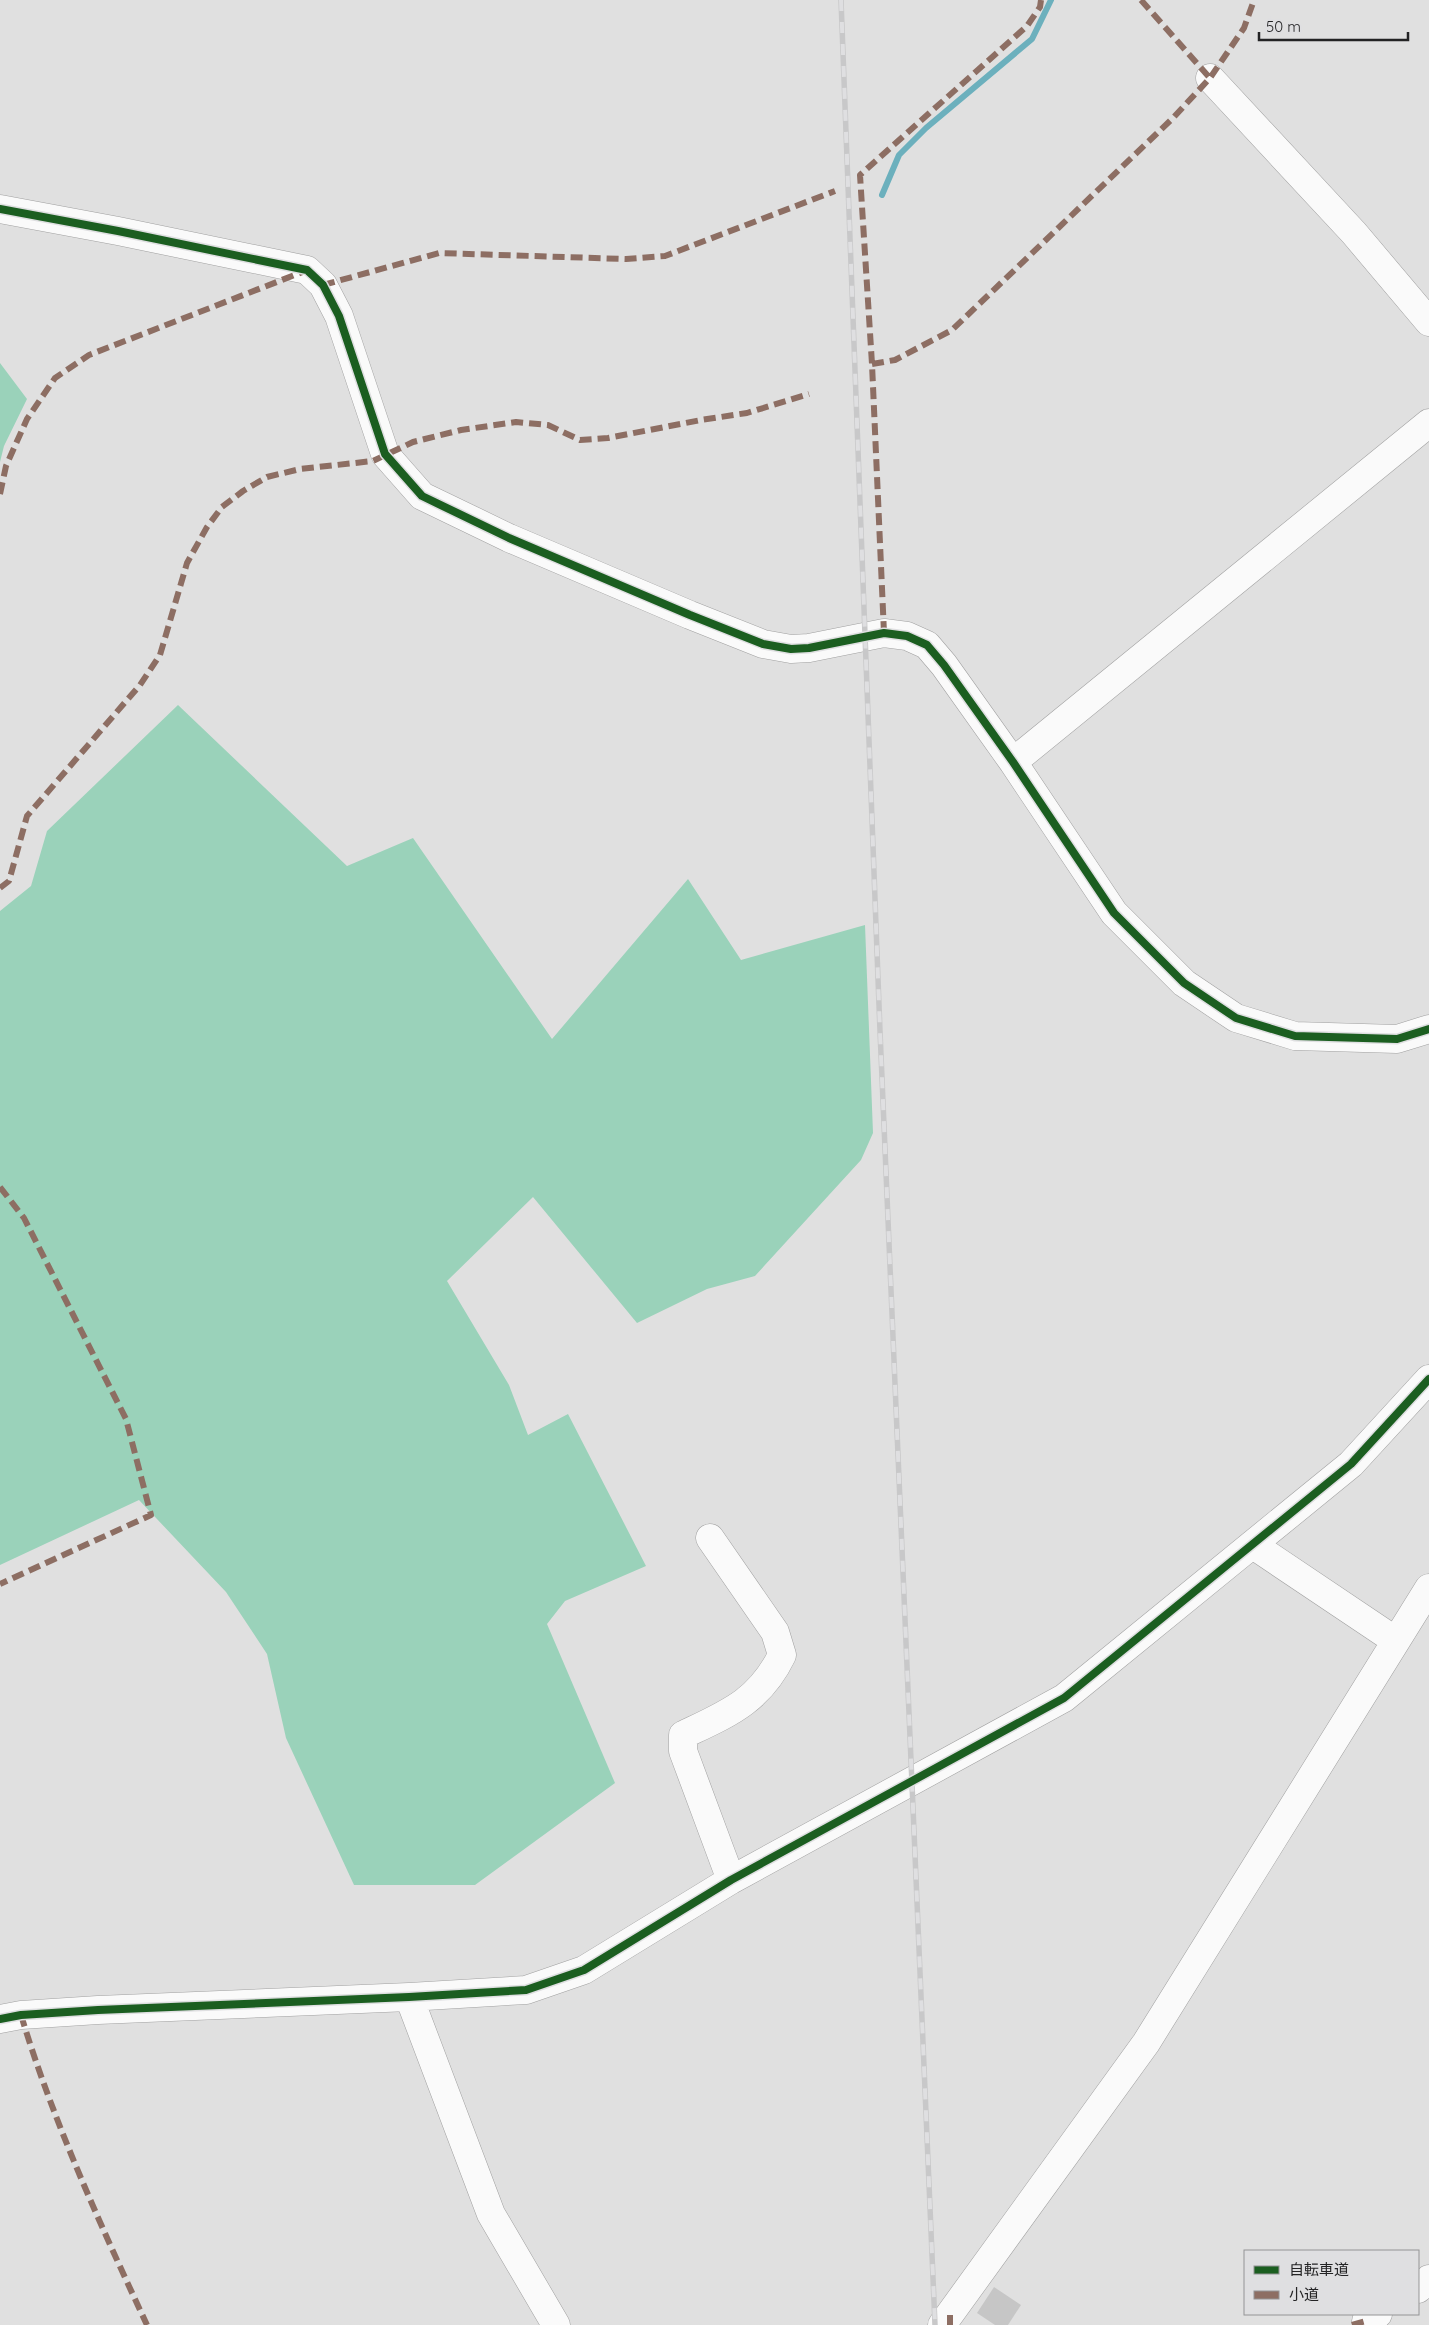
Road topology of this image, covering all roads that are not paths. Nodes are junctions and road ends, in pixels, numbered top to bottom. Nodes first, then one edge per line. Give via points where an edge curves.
1 (1210, 78) dead end
2 (0, 209) edge
3 (1429, 322) edge
4 (1429, 423) edge
5 (1013, 762) junction
6 (1429, 1029) edge
7 (1429, 1379) edge
8 (710, 1538) dead end
9 (1252, 1545) junction
10 (1429, 1588) edge
11 (1396, 1641) junction
12 (731, 1880) junction
13 (409, 1997) junction
14 (0, 2019) edge
15 (1429, 2279) edge
16 (1419, 2288) edge
17 (1376, 2315) edge
18 (556, 2325) edge
19 (942, 2325) edge
20 (1371, 2325) edge

1 - 3 street via 1354,232
2 - 5 street via 307,270 323,285 339,316 385,454 422,496 509,538 764,644 792,649 884,633 907,636 927,646 944,665
4 - 5 street
5 - 6 street via 1114,913 1184,983 1236,1018 1295,1036 1397,1039
7 - 9 street via 1351,1464
8 - 12 street via 775,1632 782,1655 772,1676 753,1695 729,1713 683,1735 683,1751
9 - 11 street
9 - 12 street via 1064,1698
10 - 11 street
11 - 19 street via 1146,2043
12 - 13 street via 584,1970 526,1990
13 - 14 street via 21,2014
13 - 18 street via 491,2214
15 - 16 street
17 - 20 street via 1366,2321

